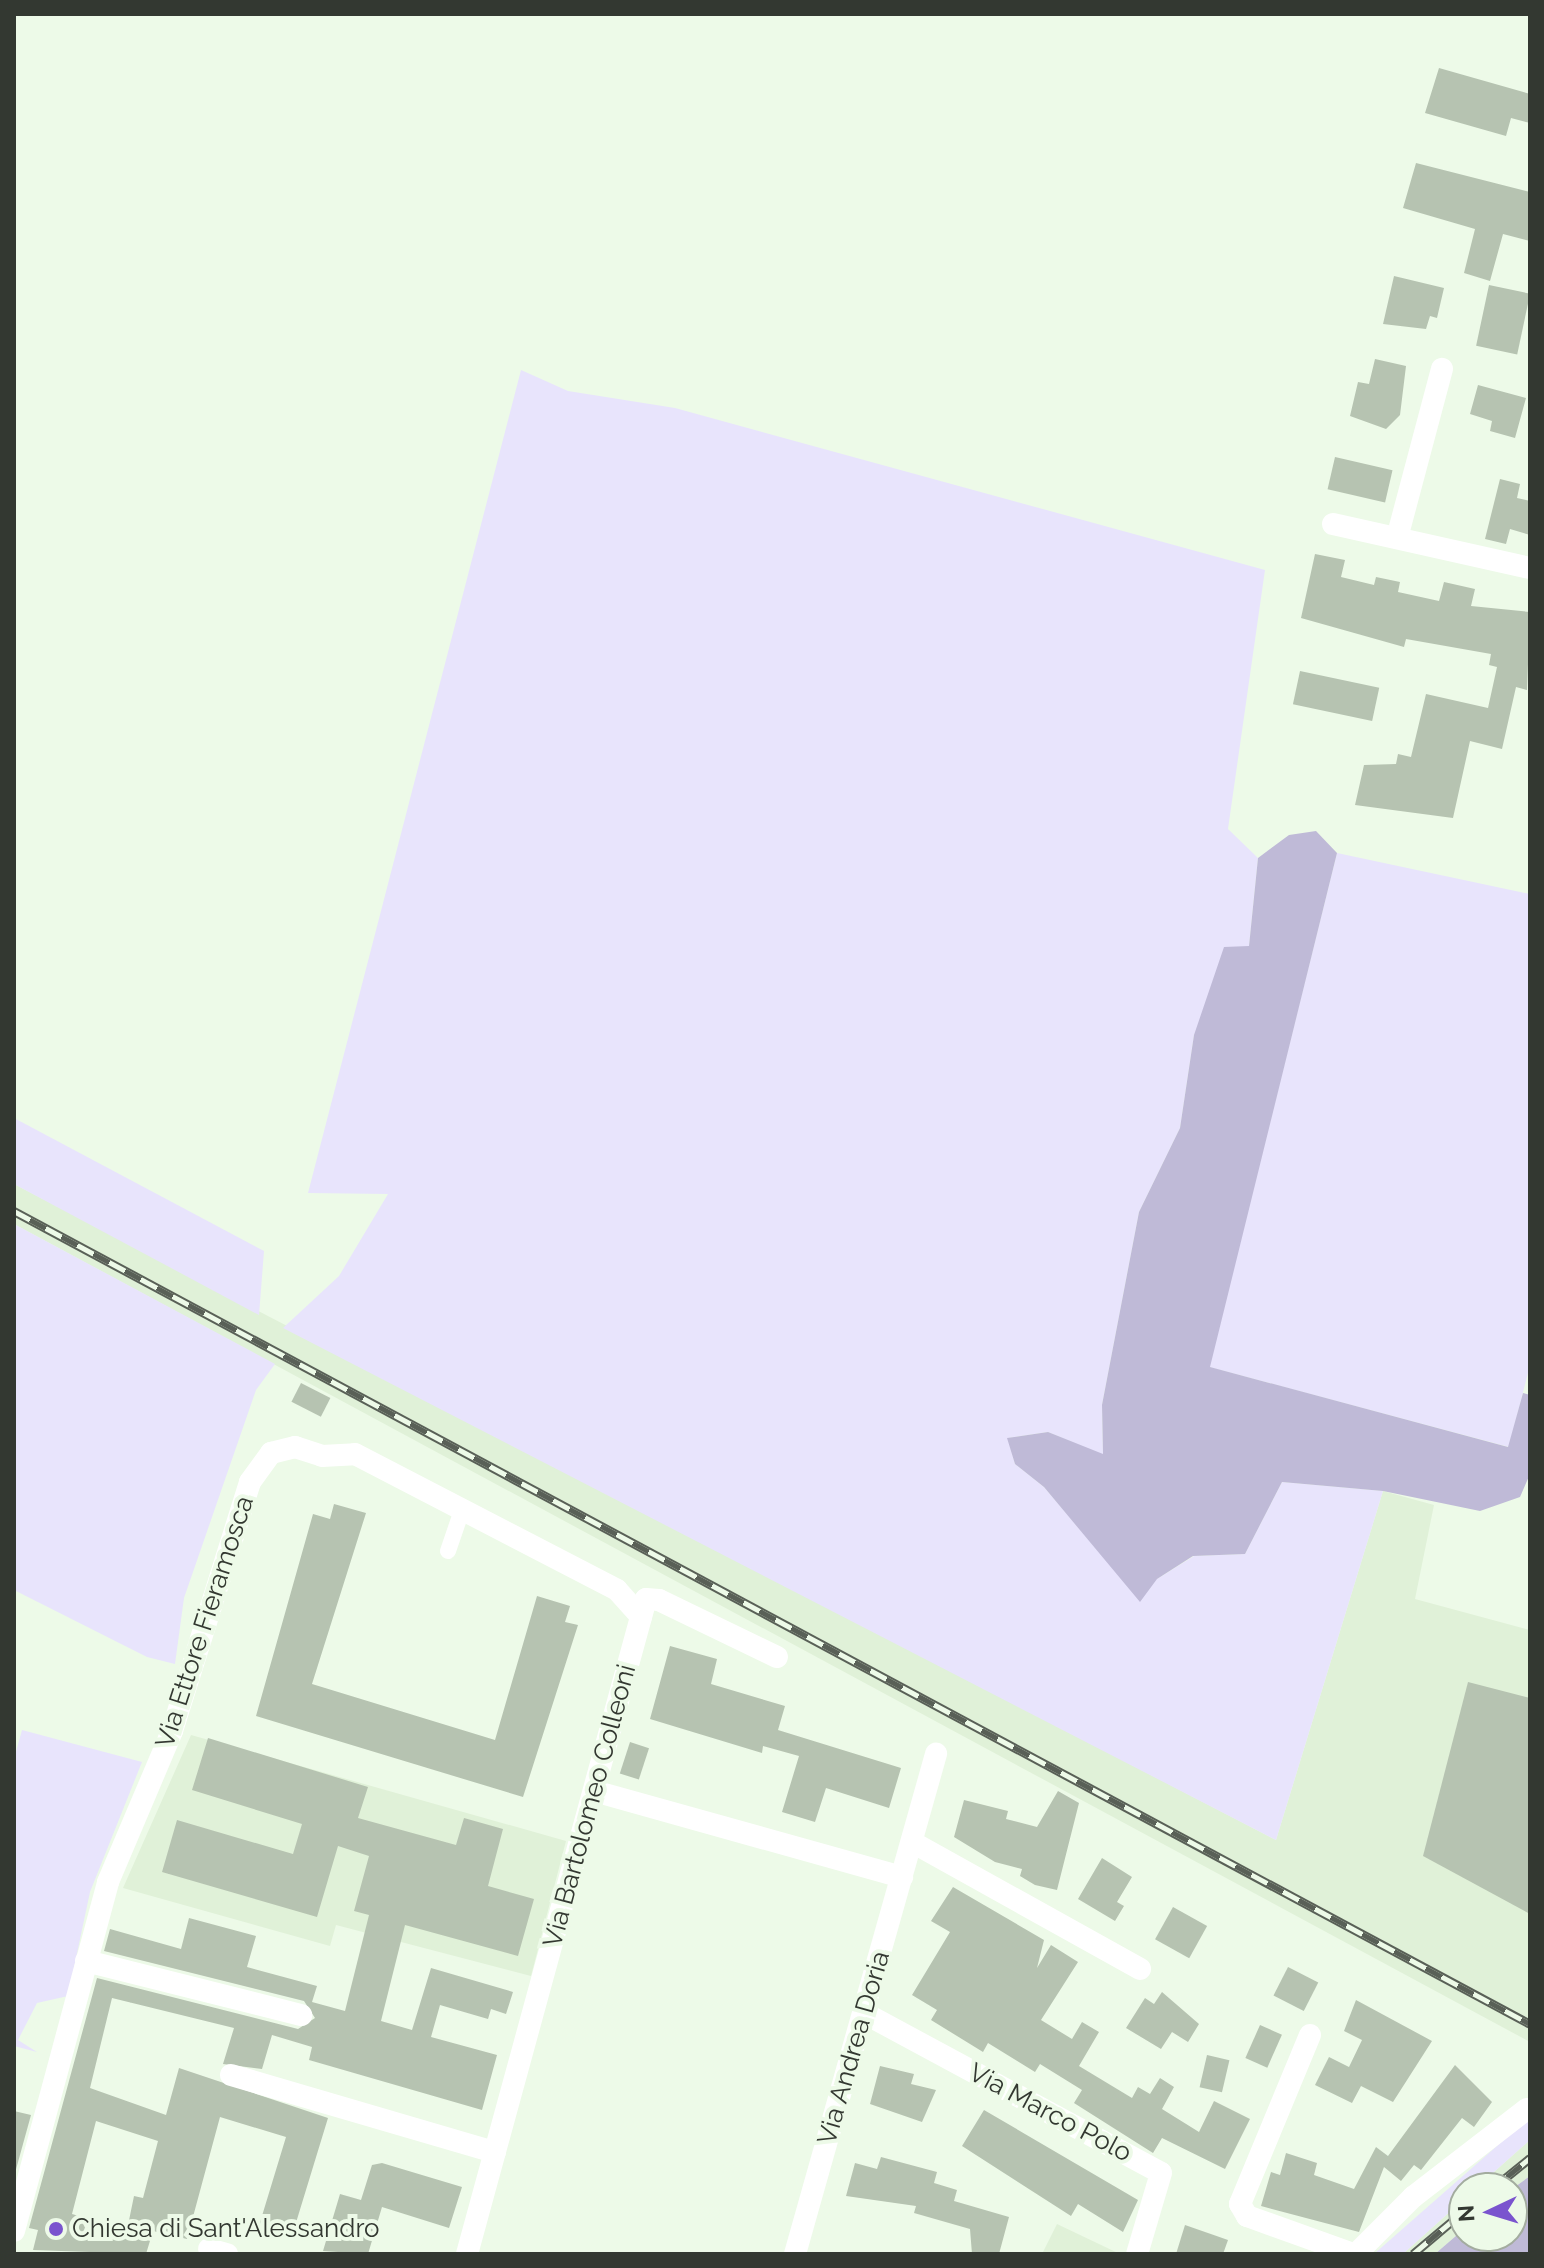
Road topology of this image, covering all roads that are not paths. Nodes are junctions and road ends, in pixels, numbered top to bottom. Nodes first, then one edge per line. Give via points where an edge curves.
1 (1442, 369) dead end
2 (1333, 524) dead end
3 (1397, 538) junction
4 (1530, 568) edge
5 (462, 1510) junction
6 (448, 1551) dead end
7 (641, 1617) junction
8 (777, 1657) dead end
9 (936, 1754) dead end
10 (594, 1791) junction
11 (912, 1842) junction
12 (902, 1877) junction
13 (86, 1961) junction
14 (1140, 1969) dead end
15 (864, 2013) junction
16 (301, 2015) dead end
17 (1310, 2035) dead end
18 (231, 2075) dead end
19 (1527, 2109) dead end
20 (495, 2152) junction
21 (14, 2231) edge
22 (467, 2254) edge
23 (795, 2254) edge
24 (1137, 2254) edge
25 (1355, 2254) edge

1 - 3 street
2 - 3 street
3 - 4 street
5 - 6 street
5 - 7 street, Via Ettore Fieramosca via 617,1590
5 - 13 street, Via Ettore Fieramosca via 355,1454 322,1456 295,1447 271,1453 250,1482 172,1731 108,1882
7 - 8 street via 646,1599 659,1600
7 - 10 street, Via Bartolomeo Colleoni
9 - 11 street, Via Andrea Doria
10 - 12 street
10 - 20 street, Via Bartolomeo Colleoni
11 - 12 street, Via Andrea Doria
11 - 14 street
12 - 15 street, Via Andrea Doria
13 - 16 street
13 - 21 street, Via Ettore Fieramosca
15 - 23 street, Via Andrea Doria
15 - 24 street, Via Marco Polo via 1161,2173
17 - 25 street via 1240,2204 1247,2216
18 - 20 street
19 - 25 street via 1413,2197
20 - 22 street, Via Bartolomeo Colleoni

